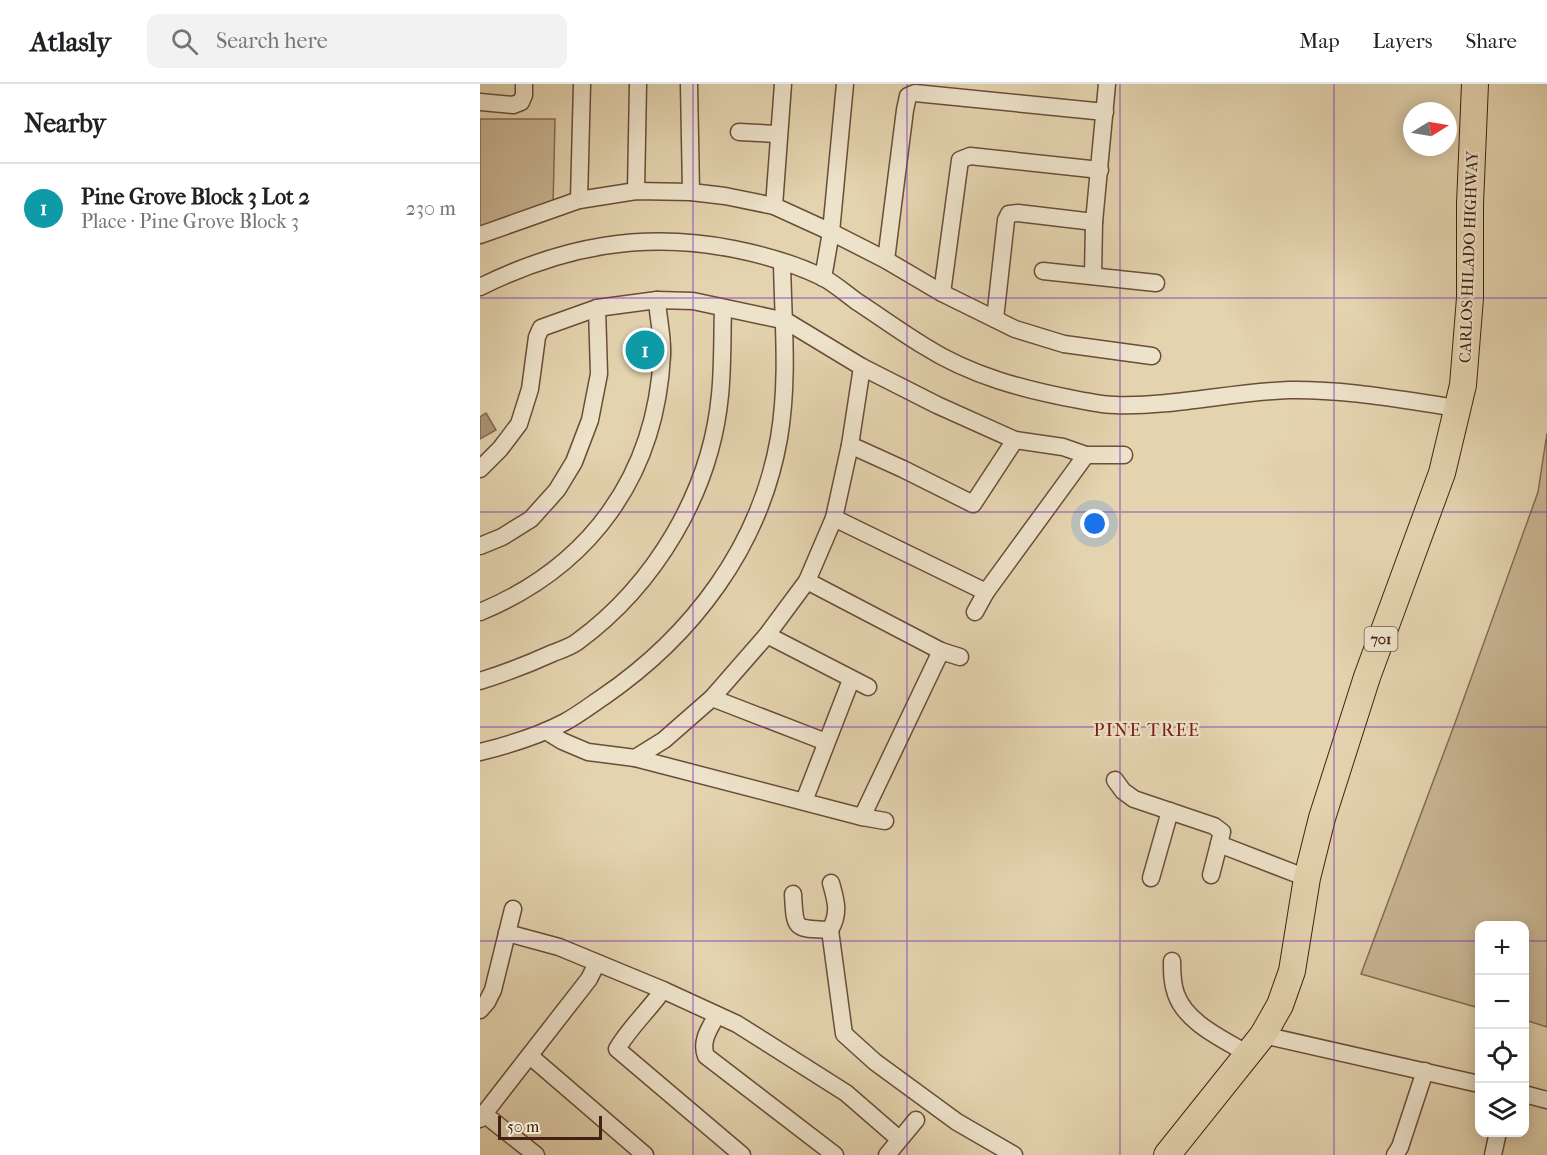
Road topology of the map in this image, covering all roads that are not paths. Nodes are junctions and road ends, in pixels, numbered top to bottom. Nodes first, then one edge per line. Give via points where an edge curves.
1 (524, 84) edge
2 (582, 84) edge
3 (638, 84) edge
4 (690, 84) edge
5 (783, 84) edge
6 (845, 84) edge
7 (1107, 84) edge
8 (1475, 84) edge
9 (480, 102) edge
10 (1105, 112) junction
11 (739, 132) dead end
12 (778, 134) junction
13 (1100, 170) junction
14 (636, 191) junction
15 (691, 192) junction
16 (579, 200) junction
17 (774, 206) junction
18 (1094, 222) junction
19 (831, 232) junction
20 (480, 235) edge
21 (886, 260) junction
22 (782, 262) junction
23 (1043, 271) dead end
24 (1093, 276) junction
25 (823, 278) junction
26 (1156, 283) dead end
27 (480, 287) edge
28 (942, 293) junction
29 (657, 300) junction
30 (597, 308) junction
31 (723, 309) junction
32 (994, 319) junction
33 (786, 321) junction
34 (1152, 356) dead end
35 (862, 367) junction
36 (1458, 408) junction
37 (1015, 440) junction
38 (850, 445) junction
39 (1086, 455) junction
40 (1124, 455) dead end
41 (480, 469) edge
42 (834, 518) junction
43 (480, 546) edge
44 (807, 581) junction
45 (986, 592) junction
46 (480, 612) edge
47 (975, 612) dead end
48 (767, 635) junction
49 (941, 651) junction
50 (960, 657) dead end
51 (851, 680) junction
52 (480, 681) edge
53 (868, 687) dead end
54 (712, 698) junction
55 (546, 731) junction
56 (826, 742) junction
57 (480, 752) edge
58 (635, 758) junction
59 (1115, 780) dead end
60 (804, 801) junction
61 (1170, 811) junction
62 (862, 817) junction
63 (885, 821) dead end
64 (1220, 844) junction
65 (1210, 875) dead end
66 (1151, 878) dead end
67 (1307, 878) junction
68 (831, 883) dead end
69 (794, 894) dead end
70 (513, 909) dead end
71 (831, 930) junction
72 (507, 933) junction
73 (1172, 961) dead end
74 (597, 963) junction
75 (663, 990) junction
76 (480, 1010) edge
77 (717, 1015) junction
78 (1255, 1045) junction
79 (530, 1056) junction
80 (1425, 1071) junction
81 (1475, 1083) edge
82 (1529, 1095) edge
83 (1547, 1100) edge
84 (482, 1116) edge
85 (916, 1120) dead end
86 (1497, 1137) edge
87 (899, 1139) junction
88 (536, 1155) edge
89 (645, 1155) edge
90 (742, 1155) edge
91 (835, 1155) edge
92 (886, 1155) edge
93 (1014, 1155) edge
94 (1167, 1155) edge
95 (1395, 1155) edge
96 (1493, 1155) edge

1 - 9 street via 524,95 518,104
2 - 16 street
3 - 14 street
4 - 15 street
5 - 12 street
6 - 19 street
7 - 10 street
8 - 36 main road, CARLOS HILADO HIGHWAY / 701 via 1470,298
10 - 13 street
10 - 21 street via 915,93 908,96
11 - 12 street
12 - 17 street
13 - 18 street
13 - 28 street via 970,156 960,160
14 - 15 street
14 - 16 street
15 - 17 street
16 - 20 street
17 - 19 street
18 - 24 street
18 - 32 street via 1009,214
19 - 21 street
19 - 25 street
21 - 28 street
22 - 25 street
22 - 27 street via 762,254 700,242 651,240 548,258
22 - 33 street
23 - 24 street
24 - 26 street
25 - 36 street via 928,349 990,379 1052,394 1113,405 1292,390
28 - 32 street
29 - 30 street
29 - 31 street via 693,301
29 - 46 street via 662,354 654,413 636,469 608,517 579,549 550,575
30 - 41 street via 541,328 519,424
30 - 43 street via 599,374 590,420 574,462 557,490 531,519
31 - 33 street
31 - 52 street via 720,396 712,439 696,490 644,580 576,643
32 - 34 street via 1064,344
33 - 35 street
33 - 55 street via 779,439 748,535 726,574 658,655 635,675
35 - 37 street
35 - 38 street
36 - 67 main road, CARLOS HILADO HIGHWAY / 701 via 1442,473 1367,677
37 - 38 street via 973,504
37 - 39 street via 1063,447
38 - 42 street
39 - 40 street
39 - 45 street
42 - 44 street
42 - 45 street
44 - 48 street
44 - 49 street
45 - 47 street
48 - 51 street
48 - 54 street
49 - 50 street
49 - 62 street
51 - 53 street
51 - 56 street
54 - 56 street
54 - 58 street via 664,740
55 - 57 street
55 - 58 street via 588,752
56 - 60 street
58 - 60 street
59 - 61 street via 1134,799
60 - 62 street
61 - 64 street via 1215,826 1222,832
61 - 66 street
62 - 63 street
64 - 65 street
64 - 67 street
67 - 78 main road, CARLOS HILADO HIGHWAY / 701 via 1292,971 1280,1005
68 - 71 street via 837,912
69 - 71 street via 798,926
70 - 72 street
71 - 93 street via 842,1028 847,1038 957,1122
72 - 74 street via 559,947
72 - 76 street via 493,990
73 - 78 street via 1176,995 1185,1011 1217,1036
74 - 75 street
74 - 79 street
75 - 77 street
75 - 90 street via 617,1048
77 - 87 street via 846,1093
77 - 91 street via 704,1042 706,1056
78 - 80 street
78 - 94 main road, CARLOS HILADO HIGHWAY / 701
79 - 84 street
79 - 89 street
80 - 81 street
80 - 95 street
82 - 83 street
84 - 88 street
85 - 87 street
86 - 96 street
87 - 92 street

